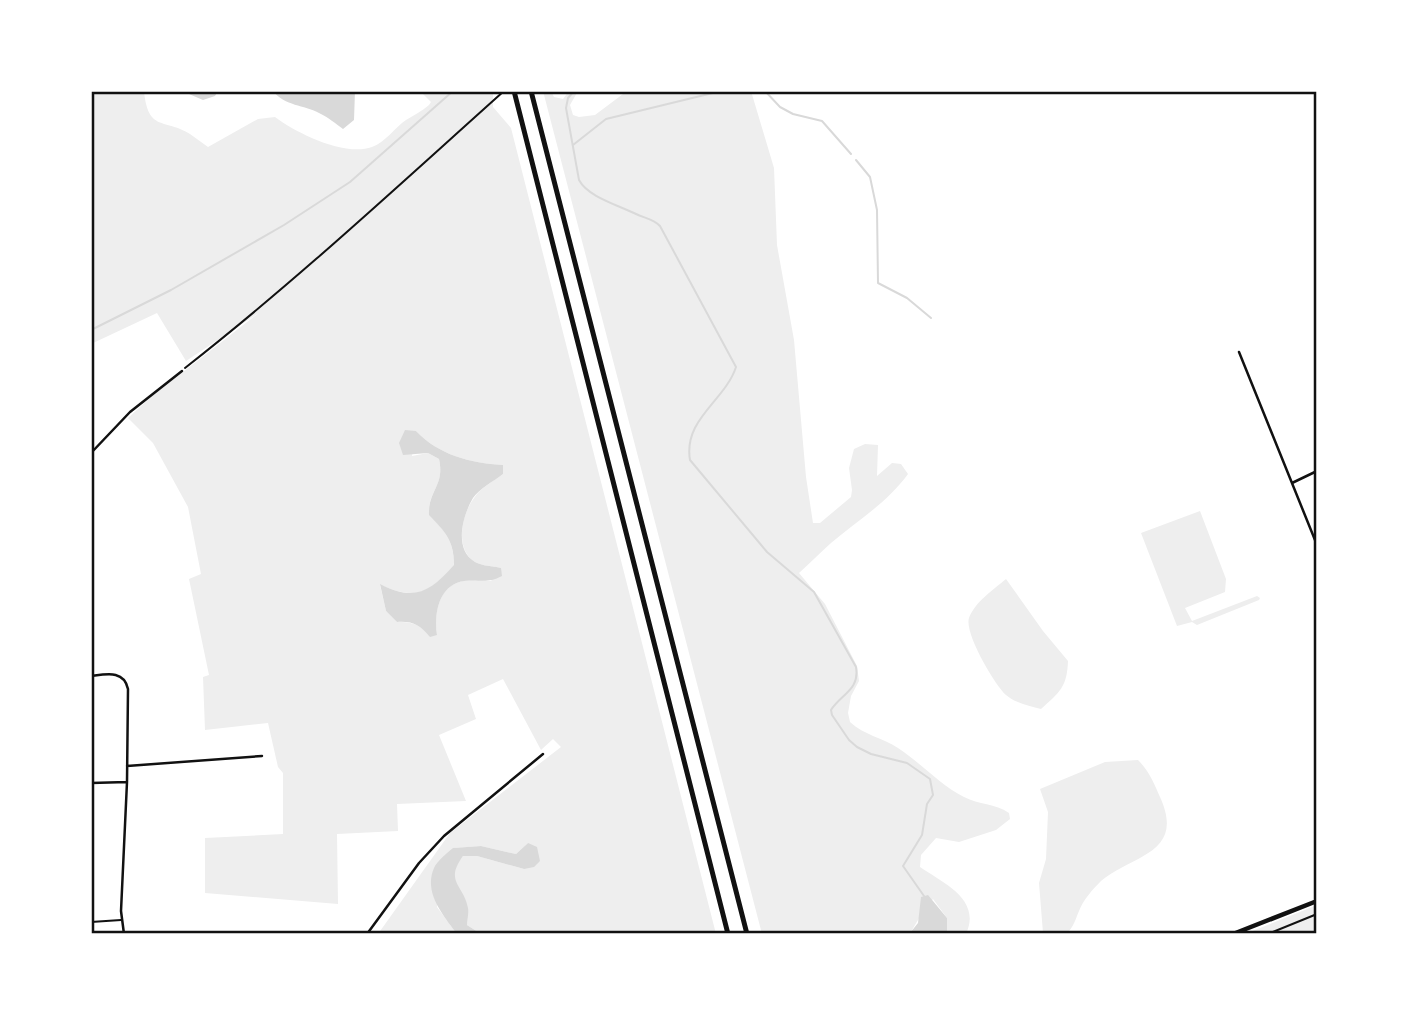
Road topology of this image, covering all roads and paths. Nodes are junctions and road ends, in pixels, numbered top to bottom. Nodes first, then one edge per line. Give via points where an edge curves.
1 (504, 91) edge
2 (514, 91) edge
3 (531, 91) edge
4 (1239, 352) dead end
5 (182, 370) joint
6 (91, 453) edge
7 (1317, 471) edge
8 (1292, 483) junction
9 (1317, 545) edge
10 (91, 676) edge
11 (543, 754) dead end
12 (261, 756) dead end
13 (127, 765) junction
14 (127, 782) junction
15 (91, 783) edge
16 (1317, 901) edge
17 (1317, 914) edge
18 (121, 920) junction
19 (91, 922) edge
20 (124, 934) edge
21 (367, 934) edge
22 (729, 934) edge
23 (747, 934) edge
24 (1233, 934) edge
25 (1268, 934) edge

1 - 5 path via 325,253
2 - 22 highway
3 - 23 highway
4 - 8 street
5 - 6 street via 130,412
7 - 8 street
8 - 9 street
10 - 13 street via 114,674 126,682
11 - 21 street via 444,836
12 - 13 street
13 - 14 street
14 - 15 street
14 - 18 street
16 - 24 main road
17 - 25 path
18 - 19 lane
18 - 20 street

